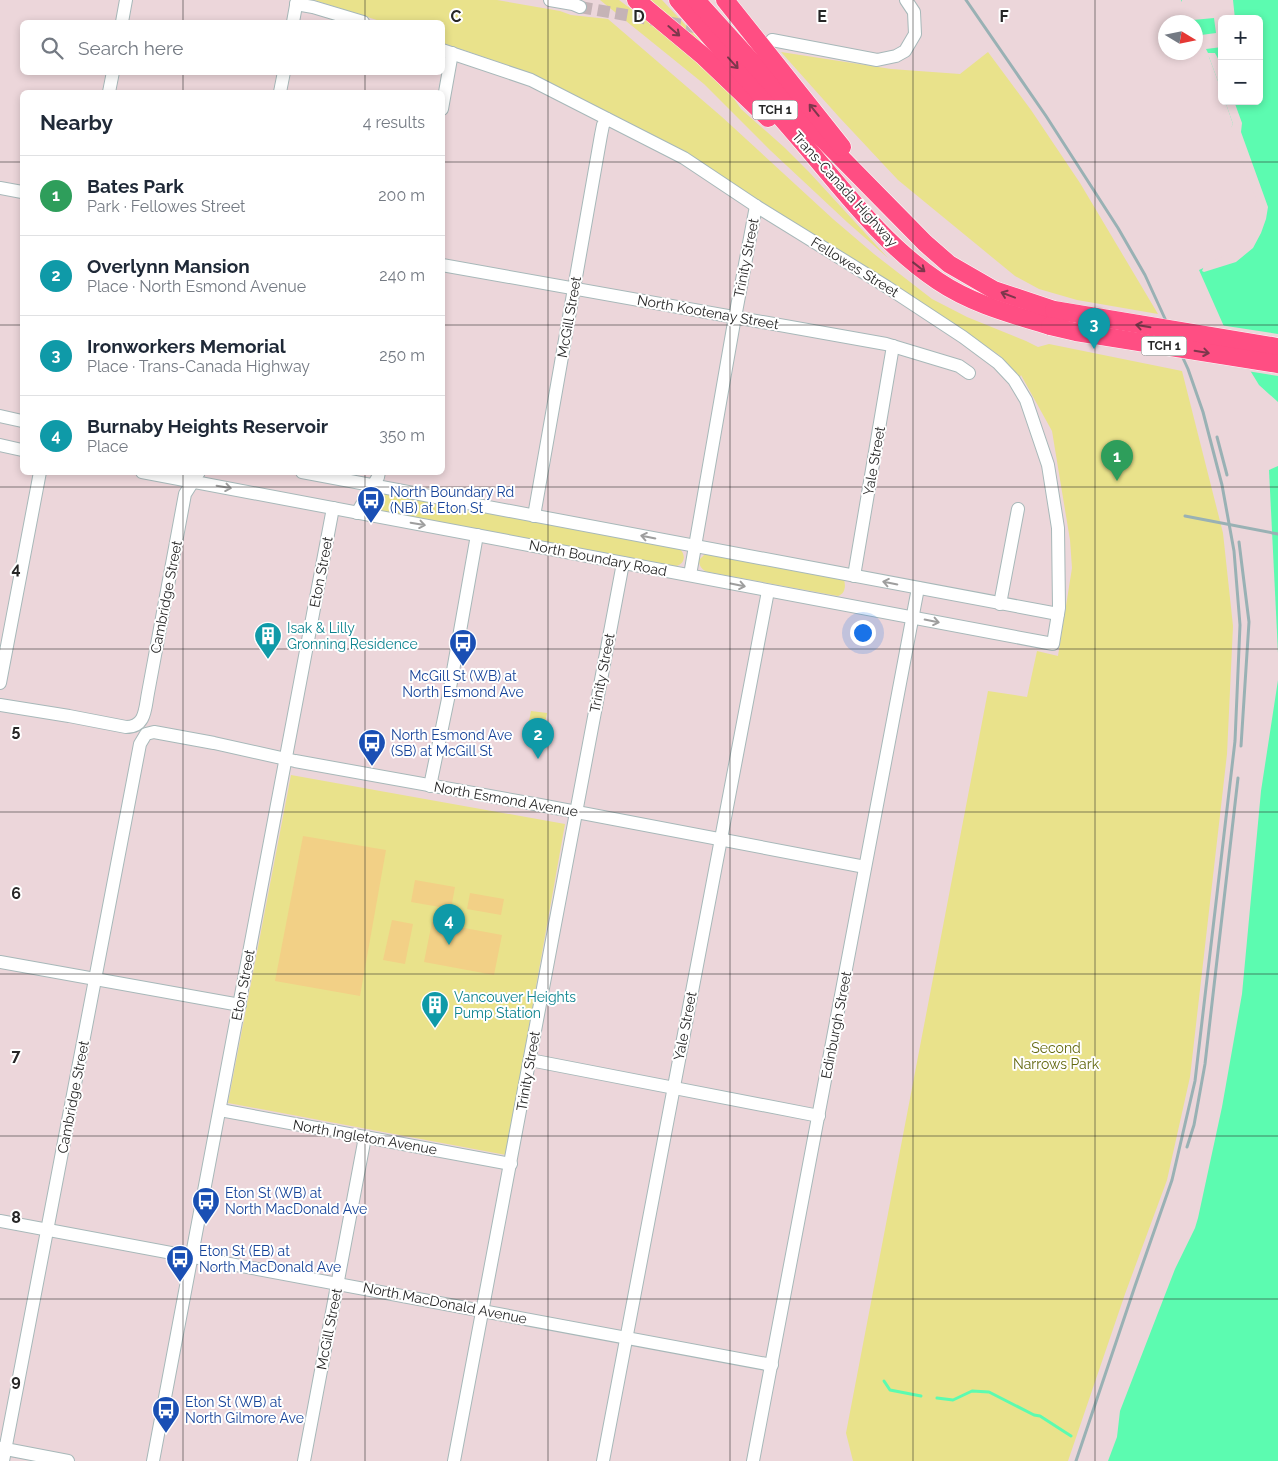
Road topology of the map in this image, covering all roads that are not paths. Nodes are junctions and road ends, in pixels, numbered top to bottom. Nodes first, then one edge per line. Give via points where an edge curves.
1 (126, 0) edge
2 (550, 0) edge
3 (636, 0) edge
4 (678, 0) edge
5 (696, 0) edge
6 (725, 0) edge
7 (906, 0) edge
8 (297, 2) edge
9 (580, 7) tunnel mouth
10 (122, 20) edge
11 (293, 20) edge
12 (357, 20) edge
13 (772, 40) tunnel mouth
14 (447, 51) edge
15 (445, 74) edge
16 (112, 75) edge
17 (283, 75) edge
18 (445, 75) edge
19 (109, 90) edge
20 (280, 90) edge
21 (444, 90) edge
22 (607, 119) junction
23 (0, 188) edge
24 (20, 192) edge
25 (887, 204) junction
26 (756, 206) junction
27 (871, 222) junction
28 (445, 266) edge
29 (573, 289) junction
30 (735, 316) junction
31 (1052, 318) junction
32 (894, 346) junction
33 (1278, 347) edge
34 (1278, 364) edge
35 (969, 372) dead end
36 (0, 416) edge
37 (20, 420) edge
38 (0, 446) edge
39 (20, 450) edge
40 (39, 475) edge
41 (174, 475) edge
42 (317, 475) edge
43 (378, 475) edge
44 (196, 477) edge
45 (373, 486) junction
46 (333, 508) junction
47 (1018, 509) dead end
48 (357, 513) junction
49 (534, 516) junction
50 (477, 535) junction
51 (696, 547) junction
52 (623, 563) junction
53 (690, 575) junction
54 (854, 576) junction
55 (918, 588) junction
56 (768, 591) junction
57 (1000, 604) junction
58 (1058, 614) junction
59 (913, 618) junction
60 (1053, 644) joint
61 (0, 683) edge
62 (0, 705) edge
63 (142, 729) junction
64 (286, 759) junction
65 (430, 786) junction
66 (576, 812) junction
67 (722, 840) junction
68 (865, 867) junction
69 (0, 962) edge
70 (95, 979) junction
71 (240, 1005) junction
72 (530, 1060) junction
73 (673, 1088) junction
74 (220, 1110) junction
75 (819, 1116) junction
76 (365, 1137) junction
77 (511, 1164) junction
78 (0, 1220) edge
79 (48, 1230) junction
80 (192, 1256) junction
81 (337, 1283) junction
82 (483, 1310) junction
83 (626, 1337) junction
84 (772, 1365) junction
85 (3, 1453) edge
86 (68, 1461) edge
87 (153, 1461) edge
88 (304, 1461) edge
89 (454, 1461) edge
90 (604, 1461) edge
91 (753, 1461) edge

1 - 10 street
2 - 9 street
3 -> 27 highway via 738,89
4 -> 27 highway, Trans-Canada Highway / TCH 1
5 - 25 highway, Trans-Canada Highway / TCH 1 via 808,124
25 -> 6 highway
7 - 13 street via 914,12 915,34 905,51 896,56 877,60
8 - 11 street
8 - 12 street
14 - 15 street
14 - 22 street, Fellowes Street via 531,80
16 - 19 street
17 - 20 street
18 - 21 street
22 - 26 street, Fellowes Street via 684,158
22 - 29 street, McGill Street via 603,125
23 - 24 street
31 -> 25 highway, Trans-Canada Highway / TCH 1 via 948,264
26 - 30 street, Trinity Street
26 - 58 street, Fellowes Street via 963,337 988,354 1014,380 1031,410 1048,465 1058,528
27 -> 31 highway, Trans-Canada Highway / TCH 1 via 917,266 961,295 986,306
28 - 29 street, North Kootenay Street
29 - 30 street, North Kootenay Street
29 - 49 street, McGill Street
30 - 32 street, North Kootenay Street
30 - 51 street, Trinity Street
33 -> 31 highway, TCH 1, bridge
31 -> 34 highway, TCH 1, bridge via 1076,332
32 - 35 street, North Kootenay Street via 960,366
32 - 54 street, Yale Street
36 - 37 street
38 - 39 street
40 - 61 street
41 - 44 street, North Boundary Road
42 - 45 street
43 - 45 street
44 -> 46 street, North Boundary Road
44 - 63 street, Cambridge Street via 185,494
45 - 48 street
45 - 49 street
46 - 48 street, North Boundary Road
46 - 64 street, Eton Street
47 - 57 street
48 -> 50 street, North Boundary Road
51 -> 49 street
50 - 52 street, North Boundary Road
50 - 65 street
51 - 53 street, Trinity Street
51 - 54 street
52 - 53 street, North Boundary Road
52 - 66 street, Trinity Street
53 -> 56 street, North Boundary Road
55 -> 54 street
55 - 57 street
55 - 59 street, Edinburgh Street
56 - 59 street, North Boundary Road
56 - 67 street, Yale Street
57 - 58 street
58 - 60 street, Fellowes Street
59 -> 60 street, North Boundary Road
59 - 68 street, Edinburgh Street
62 - 63 street, North Esmond Avenue
63 - 64 street, North Esmond Avenue
63 - 70 street, Cambridge Street
64 - 65 street, North Esmond Avenue
64 - 71 street, Eton Street
65 - 66 street, North Esmond Avenue
66 - 67 street, North Esmond Avenue
66 - 72 street, Trinity Street
67 - 68 street, North Esmond Avenue
67 - 73 street, Yale Street
68 - 75 street, Edinburgh Street
69 - 70 street
70 - 71 street
70 - 79 street, Cambridge Street
71 - 74 street, Eton Street
72 - 73 street
72 - 77 street, Trinity Street
73 - 75 street
73 - 83 street, Yale Street
74 - 76 street, North Ingleton Avenue
74 - 80 street, Eton Street
75 - 84 street, Edinburgh Street
76 - 77 street, North Ingleton Avenue
76 - 81 street, McGill Street
77 - 82 street, Trinity Street
78 - 79 street, North MacDonald Avenue
79 - 80 street, North MacDonald Avenue
79 - 85 street, Cambridge Street
80 - 81 street, North MacDonald Avenue
80 - 87 street, Eton Street
81 - 82 street, North MacDonald Avenue
81 - 88 street, McGill Street
82 - 83 street, North MacDonald Avenue
82 - 89 street, Trinity Street
83 - 84 street, North MacDonald Avenue
83 - 90 street, Yale Street
84 - 91 street, Edinburgh Street
85 - 86 street

